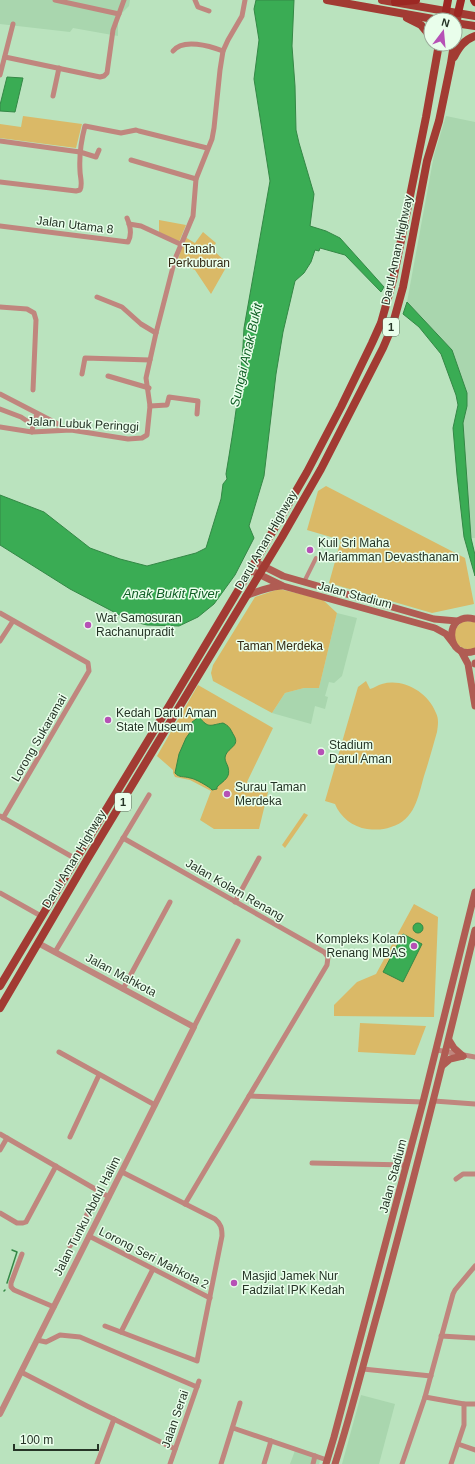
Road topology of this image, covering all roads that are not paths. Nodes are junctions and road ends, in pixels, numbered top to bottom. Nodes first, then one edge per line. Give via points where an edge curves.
1 (55, 0) edge
2 (124, 0) edge
3 (195, 0) edge
4 (328, 0) edge
5 (382, 0) edge
6 (416, 0) edge
7 (448, 0) edge
8 (461, 0) edge
9 (244, 1) edge
10 (395, 2) junction
11 (209, 11) dead end
12 (446, 11) junction
13 (452, 12) edge
14 (458, 12) edge
15 (393, 13) junction
16 (119, 14) junction
17 (463, 14) edge
18 (475, 16) edge
19 (423, 18) edge
20 (13, 24) dead end
21 (463, 24) edge
22 (423, 26) edge
23 (475, 26) edge
24 (475, 36) edge
25 (173, 51) dead end
26 (223, 51) junction
27 (436, 52) edge
28 (453, 52) edge
29 (4, 57) junction
30 (451, 63) junction
31 (58, 68) junction
32 (0, 75) edge
33 (53, 96) dead end
34 (0, 141) edge
35 (207, 148) junction
36 (99, 150) dead end
37 (80, 152) junction
38 (131, 160) dead end
39 (196, 179) junction
40 (0, 182) edge
41 (127, 218) dead end
42 (129, 224) junction
43 (0, 226) edge
44 (180, 244) junction
45 (97, 297) dead end
46 (0, 307) edge
47 (156, 333) junction
48 (150, 360) junction
49 (82, 374) dead end
50 (108, 376) dead end
51 (149, 388) junction
52 (33, 390) dead end
53 (0, 394) edge
54 (150, 406) junction
55 (0, 409) edge
56 (37, 414) junction
57 (197, 414) dead end
58 (58, 424) dead end
59 (33, 425) junction
60 (0, 428) edge
61 (32, 432) junction
62 (316, 558) dead end
63 (255, 562) junction
64 (264, 567) junction
65 (250, 570) junction
66 (260, 575) junction
67 (304, 582) junction
68 (283, 586) junction
69 (246, 596) junction
70 (0, 613) edge
71 (475, 619) edge
72 (13, 621) junction
73 (457, 622) junction
74 (0, 641) edge
75 (453, 643) junction
76 (461, 651) junction
77 (475, 651) edge
78 (475, 706) edge
79 (149, 795) dead end
80 (2, 817) edge
81 (123, 838) junction
82 (259, 858) dead end
83 (76, 859) junction
84 (475, 892) edge
85 (0, 893) edge
86 (170, 902) dead end
87 (235, 902) junction
88 (41, 916) junction
89 (475, 930) edge
90 (238, 941) dead end
91 (38, 943) junction
92 (55, 952) junction
93 (0, 986) edge
94 (122, 989) junction
95 (0, 1008) edge
96 (194, 1027) junction
97 (449, 1040) junction
98 (436, 1050) junction
99 (59, 1052) dead end
100 (446, 1052) junction
101 (463, 1056) junction
102 (475, 1057) edge
103 (443, 1065) junction
104 (99, 1075) junction
105 (249, 1096) junction
106 (434, 1101) junction
107 (423, 1102) junction
108 (475, 1104) edge
109 (155, 1105) junction
110 (0, 1134) edge
111 (70, 1137) dead end
112 (7, 1138) junction
113 (0, 1150) edge
114 (312, 1163) dead end
115 (407, 1165) junction
116 (56, 1166) junction
117 (122, 1172) junction
118 (475, 1174) edge
119 (456, 1179) dead end
120 (100, 1192) junction
121 (109, 1197) junction
122 (185, 1204) junction
123 (0, 1212) edge
124 (89, 1236) junction
125 (70, 1246) dead end
126 (22, 1254) dead end
127 (475, 1267) edge
128 (153, 1269) junction
129 (210, 1298) junction
130 (54, 1307) junction
131 (105, 1326) dead end
132 (121, 1332) junction
133 (442, 1336) junction
134 (475, 1338) edge
135 (37, 1340) junction
136 (363, 1369) junction
137 (21, 1372) junction
138 (431, 1376) junction
139 (199, 1381) dead end
140 (197, 1387) junction
141 (425, 1397) junction
142 (240, 1403) dead end
143 (464, 1404) junction
144 (475, 1404) edge
145 (0, 1414) edge
146 (114, 1419) junction
147 (233, 1428) junction
148 (271, 1441) junction
149 (458, 1444) junction
150 (175, 1449) junction
151 (475, 1450) edge
152 (315, 1456) junction
153 (327, 1462) edge
154 (97, 1464) edge
155 (170, 1464) edge
156 (221, 1464) edge
157 (264, 1464) edge
158 (313, 1464) edge
159 (335, 1464) edge
160 (402, 1464) edge
161 (451, 1464) edge

1 - 16 street
2 - 16 street
3 - 11 street via 198,7
4 - 15 main road
5 - 10 main road
6 - 10 highway
7 - 12 highway
8 - 14 highway
9 - 26 street, Jalan Lubuk Peringgi via 242,16
10 - 12 main road
12 - 13 main road
15 - 19 main road
15 - 22 main road via 418,22
16 - 31 street via 113,33 107,73 104,76
17 - 18 main road
20 - 29 street
21 - 23 main road
24 - 30 main road via 461,44
25 - 26 street via 180,46 196,44 212,46
26 - 35 street, Jalan Lubuk Peringgi via 214,128
27 - 63 main road, Darul Aman Highway / 1 via 426,117 393,280 380,326 313,460
28 - 30 main road, Darul Aman Highway / 1
29 - 31 street
29 - 32 street
30 - 64 main road, Darul Aman Highway / 1 via 439,121 427,161 404,287 392,327 320,469
31 - 33 street
34 - 37 street
35 - 37 street via 136,130 121,133 85,126
35 - 39 street, Jalan Lubuk Peringgi
36 - 37 street via 96,157
37 - 40 street via 82,186 76,192
38 - 39 street
39 - 44 street, Jalan Lubuk Peringgi via 193,216
41 - 42 street
42 - 43 street, Jalan Utama 8 via 128,242
42 - 44 street via 141,226
44 - 47 street, Jalan Lubuk Peringgi
45 - 47 street via 122,307
46 - 52 street via 26,309 34,313 36,320
47 - 48 street, Jalan Lubuk Peringgi
48 - 49 street via 85,358
48 - 51 street, Jalan Lubuk Peringgi via 146,378
50 - 51 street
51 - 54 street, Jalan Lubuk Peringgi
53 - 56 street
54 - 57 street via 167,405 168,397 198,401
54 - 61 street, Jalan Lubuk Peringgi via 148,432 142,438 128,439 71,430
55 - 59 street
56 - 58 street
56 - 59 street
59 - 61 street
60 - 61 street, Jalan Lubuk Peringgi
62 - 67 street
63 - 64 main road, Jalan Stadium
63 - 65 main road, Darul Aman Highway / 1
64 - 66 main road, Darul Aman Highway / 1
64 - 67 main road, Jalan Stadium
65 - 66 main road, Jalan Stadium
65 - 83 main road, Darul Aman Highway / 1
66 - 68 main road, Jalan Stadium
66 - 69 main road, Darul Aman Highway / 1
67 - 73 main road, Jalan Stadium via 434,619
68 - 69 main road via 270,586
68 - 75 main road, Jalan Stadium via 435,628 446,634
69 - 91 main road, Darul Aman Highway / 1
70 - 72 street
71 - 73 main road, Jalan Stadium via 468,617
72 - 74 street
72 - 80 street, Lorong Sukaramai via 88,663 89,671
73 - 75 main road via 451,631
75 - 76 main road, Jalan Stadium
76 - 77 main road
76 - 78 main road via 468,664
79 - 81 street
80 - 83 street
81 - 87 street, Jalan Kolam Renang
81 - 92 street
82 - 87 street
83 - 88 main road, Darul Aman Highway / 1
84 - 98 main road, Jalan Stadium
85 - 88 street
86 - 94 street
87 - 105 street, Jalan Kolam Renang via 324,952 328,958
88 - 93 main road, Darul Aman Highway / 1
89 - 97 main road, Jalan Stadium
90 - 96 street
91 - 92 street, Jalan Mahkota
91 - 95 main road, Darul Aman Highway / 1
92 - 94 street, Jalan Mahkota
94 - 96 street, Jalan Mahkota
96 - 109 street, Jalan Tunku Abdul Halim
97 - 100 main road, Jalan Stadium
97 - 101 main road
98 - 100 street
98 - 107 main road, Jalan Stadium
99 - 104 street
100 - 101 street
100 - 103 main road, Jalan Stadium
101 - 102 street
101 - 103 main road via 454,1057
103 - 106 main road, Jalan Stadium
104 - 109 street
104 - 111 street
105 - 107 street
105 - 122 street
106 - 108 street
106 - 136 main road, Jalan Stadium
107 - 115 main road, Jalan Stadium
109 - 117 street, Jalan Tunku Abdul Halim
110 - 112 street
112 - 113 street
112 - 116 street
114 - 115 street
115 - 153 main road, Jalan Stadium
116 - 120 street
116 - 123 street via 26,1222 17,1223
117 - 121 street, Jalan Tunku Abdul Halim
117 - 122 street
118 - 119 street via 463,1174
120 - 121 street
120 - 125 street
121 - 124 street, Jalan Tunku Abdul Halim
122 - 129 street via 215,1219 222,1227
124 - 128 street, Lorong Seri Mahkota 2
124 - 130 street, Jalan Tunku Abdul Halim
126 - 130 street via 11,1287
127 - 133 street via 453,1294
128 - 129 street, Lorong Seri Mahkota 2
128 - 132 street
129 - 132 street via 197,1361
130 - 135 street, Jalan Tunku Abdul Halim
131 - 132 street
133 - 134 street
133 - 138 street
135 - 137 street, Jalan Tunku Abdul Halim
135 - 140 street via 46,1342 56,1336 66,1335 80,1337
136 - 138 street
136 - 159 main road, Jalan Stadium
137 - 145 street, Jalan Tunku Abdul Halim
137 - 146 street
138 - 141 street
139 - 140 street, Jalan Serai
140 - 150 street, Jalan Serai
141 - 143 street
141 - 160 street
142 - 147 street
143 - 144 street
143 - 149 street via 464,1425
146 - 150 street
146 - 154 street
147 - 148 street
147 - 156 street
148 - 152 street
148 - 157 street
149 - 151 street
149 - 161 street
150 - 155 street, Jalan Serai
152 - 153 street
152 - 158 street

